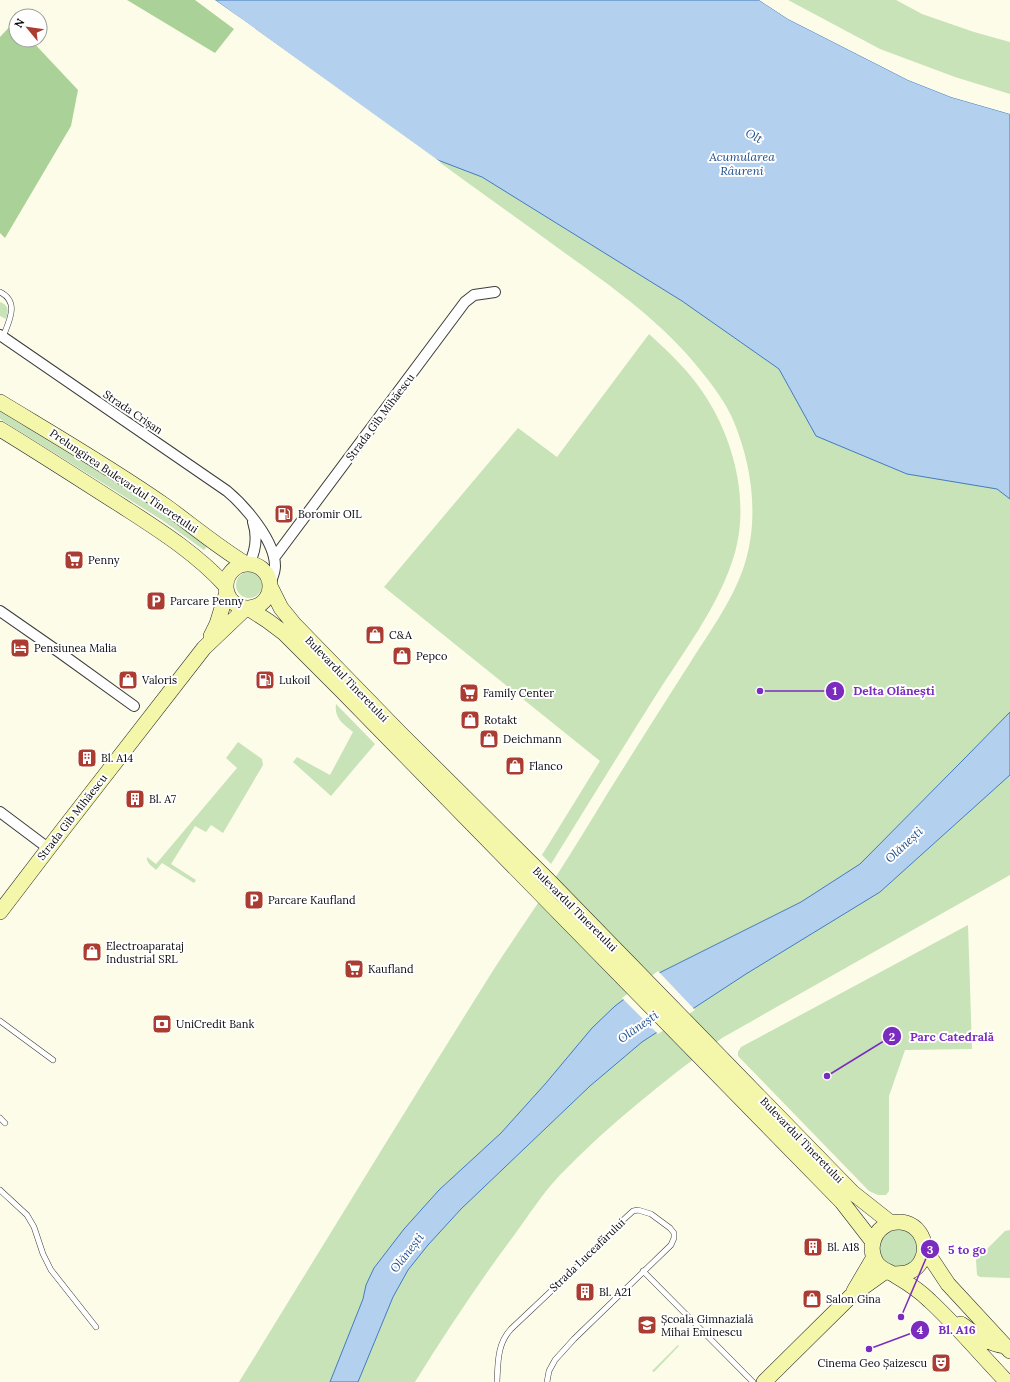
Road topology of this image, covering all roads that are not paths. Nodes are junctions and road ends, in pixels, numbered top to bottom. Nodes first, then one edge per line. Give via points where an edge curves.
1 (0, 292) edge
2 (495, 292) dead end
3 (2, 336) edge
4 (0, 402) edge
5 (0, 430) edge
6 (248, 513) junction
7 (274, 558) junction
8 (247, 564) junction
9 (270, 585) junction
10 (227, 589) junction
11 (247, 608) junction
12 (0, 611) edge
13 (204, 648) junction
14 (134, 706) dead end
15 (0, 812) edge
16 (48, 848) junction
17 (543, 886) junction
18 (0, 912) edge
19 (0, 1021) edge
20 (53, 1060) dead end
21 (0, 1118) edge
22 (5, 1123) dead end
23 (0, 1190) edge
24 (891, 1223) junction
25 (873, 1242) junction
26 (924, 1244) junction
27 (874, 1257) junction
28 (643, 1271) junction
29 (890, 1273) junction
30 (851, 1296) junction
31 (930, 1301) junction
32 (96, 1327) dead end
33 (1008, 1348) edge
34 (497, 1382) edge
35 (547, 1382) edge
36 (753, 1382) edge
37 (764, 1382) edge
38 (1007, 1382) edge

1 - 3 lane via 6,295 12,307 12,314
2 - 7 street, Strada Gib Mihăescu via 474,296 465,302
3 - 6 street, Strada Crișan via 227,491
4 - 8 main road, Prelungirea Bulevardul Tineretului via 135,486
5 - 10 main road, Prelungirea Bulevardul Tineretului via 165,534 202,562
6 - 7 street, Strada Crișan via 270,545
6 - 8 street, Strada Crișan via 256,536 255,549
7 - 9 street, Strada Crișan via 275,572
8 - 9 main road, Bulevardul Tineretului via 263,570
8 - 10 main road via 232,571 227,578
9 - 11 main road via 264,601
9 - 17 main road, Bulevardul Tineretului via 281,608 294,624
10 - 11 main road, Bulevardul Tineretului via 234,603
10 - 13 main road, Strada Gib Mihăescu via 217,624
11 - 13 main road, Strada Gib Mihăescu
11 - 17 main road, Bulevardul Tineretului via 275,625
12 - 14 street
13 - 16 main road, Strada Gib Mihăescu
15 - 16 street
16 - 18 main road, Strada Gib Mihăescu
17 - 24 main road, Bulevardul Tineretului via 719,1056 853,1193
17 - 25 main road, Bulevardul Tineretului via 708,1066 842,1202
19 - 20 lane
21 - 22 lane
23 - 32 lane via 27,1215 51,1270
24 - 25 main road via 883,1227
24 - 26 main road via 906,1223 914,1227
25 - 27 main road
26 - 29 main road via 922,1260 917,1267 906,1273
26 - 33 main road via 948,1284
27 - 29 main road via 880,1267
27 - 30 main road
28 - 34 lane, Strada Luceafărului via 671,1245 674,1232 650,1214 638,1210 633,1211 621,1222 504,1336 500,1346
28 - 35 lane, Strada Luceafărului via 555,1360
28 - 36 lane
29 - 30 main road
29 - 31 main road
30 - 37 main road
31 - 33 main road via 984,1340
31 - 38 main road

